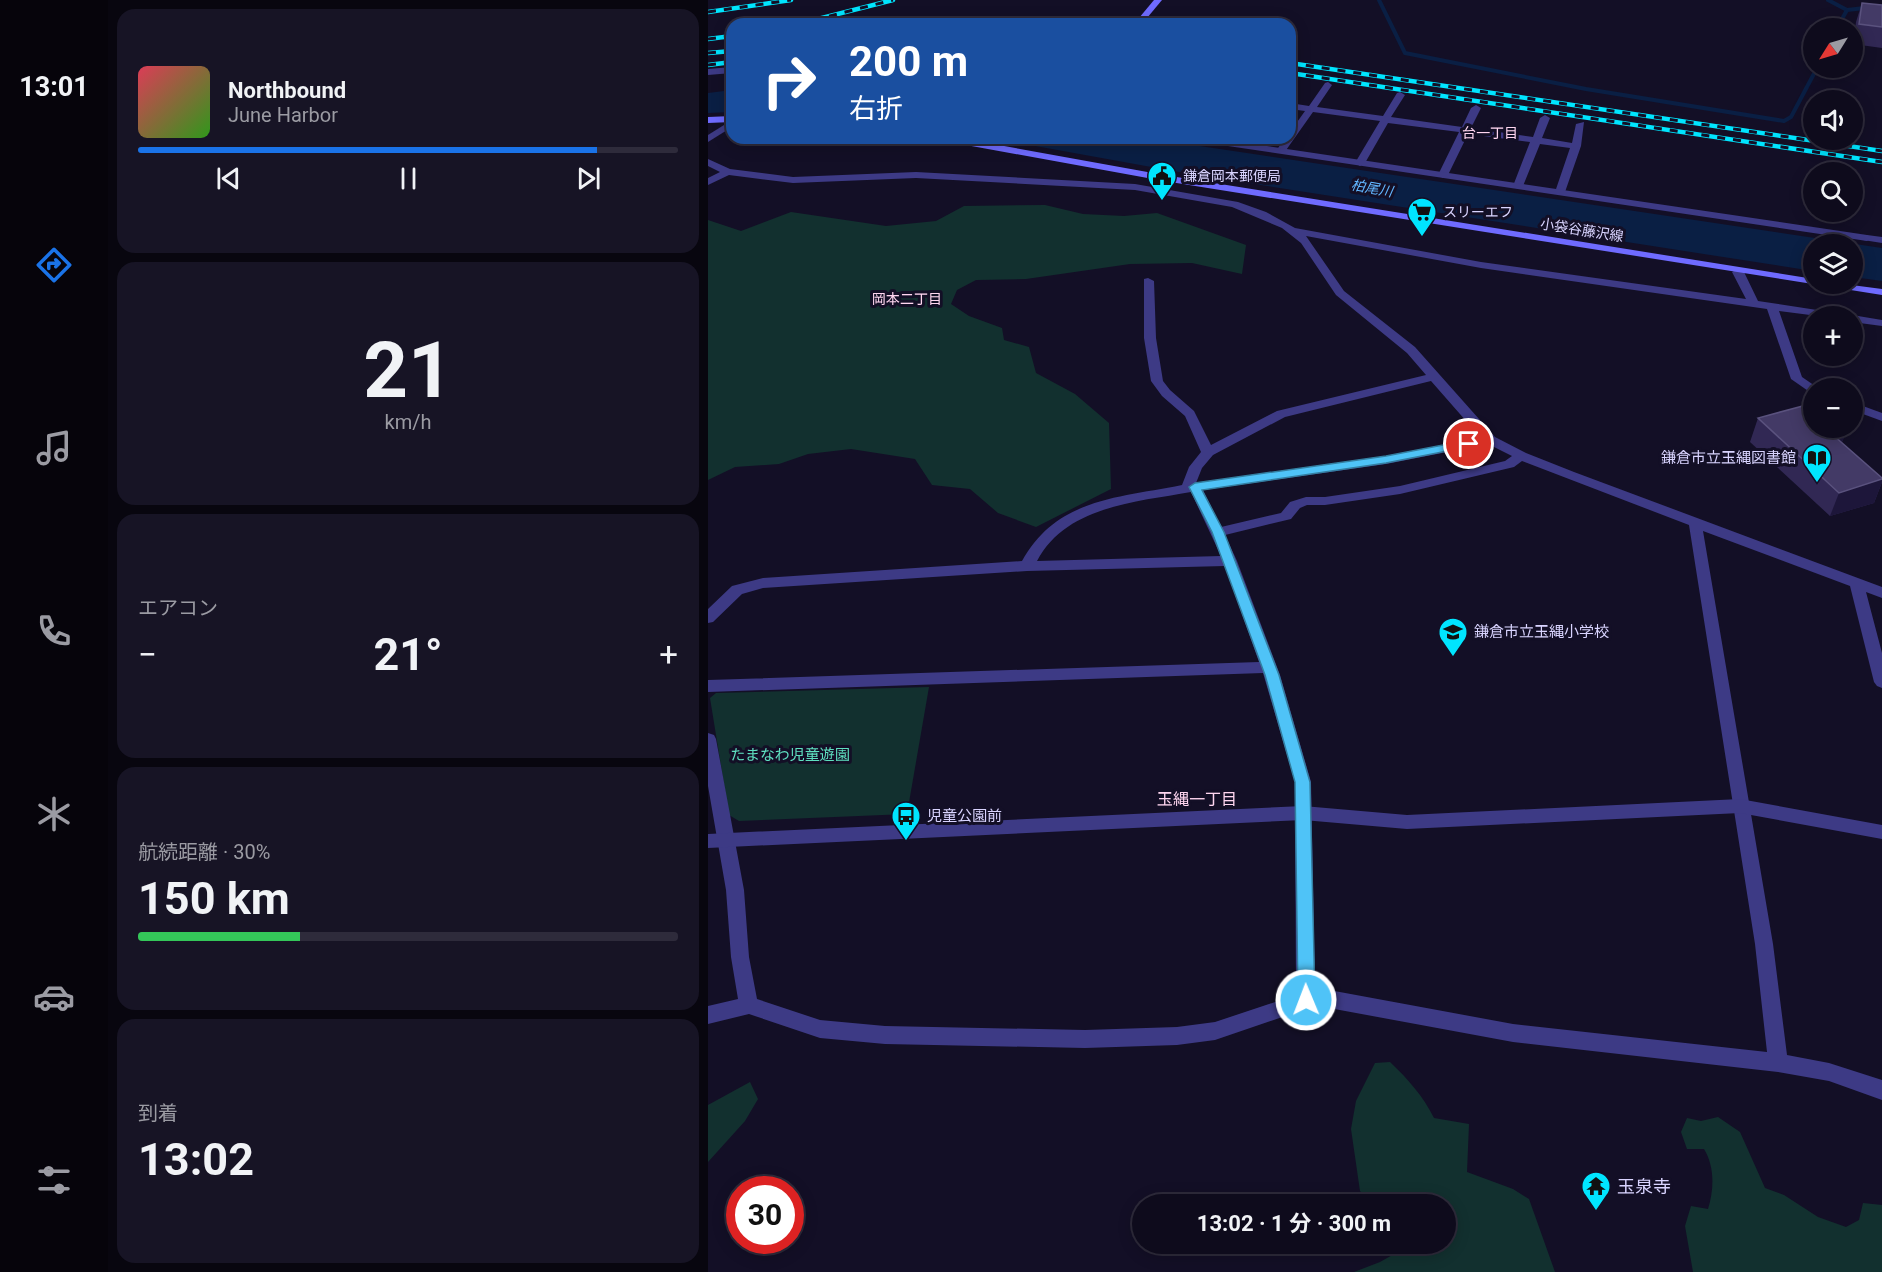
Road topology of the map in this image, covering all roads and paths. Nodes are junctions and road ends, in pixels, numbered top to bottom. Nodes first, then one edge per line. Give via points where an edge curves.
1 (1158, 0) edge
2 (1143, 18) edge
3 (726, 70) edge
4 (708, 72) edge
5 (1328, 85) dead end
6 (1400, 95) dead end
7 (1296, 107) edge
8 (1476, 108) dead end
9 (1312, 109) junction
10 (1545, 118) dead end
11 (708, 120) edge
12 (1384, 120) junction
13 (726, 121) edge
14 (1581, 124) dead end
15 (726, 126) edge
16 (1464, 130) junction
17 (1296, 131) edge
18 (708, 139) edge
19 (1536, 141) junction
20 (978, 144) edge
21 (1010, 144) edge
22 (1238, 144) edge
23 (1286, 144) edge
24 (1576, 146) junction
25 (1006, 149) junction
26 (1281, 151) junction
27 (708, 162) edge
28 (1360, 163) junction
29 (728, 171) junction
30 (1141, 175) junction
31 (1443, 175) junction
32 (708, 182) edge
33 (1518, 186) junction
34 (1135, 187) junction
35 (1560, 192) junction
36 (1294, 231) junction
37 (1882, 240) edge
38 (1738, 272) junction
39 (1148, 281) dead end
40 (1803, 281) edge
41 (1863, 289) edge
42 (1882, 292) edge
43 (1753, 303) junction
44 (1772, 307) junction
45 (1803, 311) edge
46 (1863, 320) edge
47 (1882, 323) edge
48 (1436, 376) junction
49 (1803, 383) edge
50 (1863, 410) edge
51 (1882, 417) edge
52 (1490, 440) junction
53 (1208, 452) junction
54 (1521, 456) junction
55 (1191, 488) junction
56 (1695, 522) junction
57 (1218, 532) junction
58 (1230, 561) junction
59 (1027, 566) junction
60 (1856, 583) junction
61 (1882, 593) edge
62 (708, 618) edge
63 (1269, 667) junction
64 (1882, 682) edge
65 (708, 686) edge
66 (708, 739) edge
67 (1740, 806) junction
68 (1302, 813) junction
69 (1882, 832) edge
70 (717, 839) edge
71 (1306, 1000) junction
72 (749, 1005) junction
73 (708, 1015) edge
74 (1778, 1063) junction
75 (1882, 1090) edge

1 - 2 main road
3 - 4 street
5 - 9 street
6 - 12 street
7 - 9 street
8 - 16 street
9 - 12 street
9 - 17 street
10 - 19 street
11 - 13 main road
12 - 16 street
12 - 28 street
14 - 24 street
15 - 18 street
16 - 19 street
16 - 31 street
19 - 24 street
19 - 33 street
20 - 25 main road, 小袋谷藤沢線
21 - 25 main road
22 - 26 street
23 - 26 street
24 - 35 street
25 - 30 main road, 小袋谷藤沢線
26 - 28 street
27 - 29 street
28 - 31 street
29 - 32 street
29 - 34 street via 793,180 916,175
30 - 34 street
30 - 38 main road, 小袋谷藤沢線
31 - 33 street
33 - 35 street
34 - 36 street via 1234,204
35 - 37 street
36 - 43 street via 1481,265
36 - 48 street via 1340,293 1411,350
38 - 40 main road, 小袋谷藤沢線
38 - 43 street
39 - 53 street via 1150,338 1157,381 1190,414
41 - 42 main road
43 - 44 street
44 - 45 street
44 - 49 street via 1793,371
46 - 47 street
48 - 52 street
48 - 53 street via 1292,411
50 - 51 street
52 - 54 street
52 - 55 street via 1386,460
53 - 55 street via 1196,467
54 - 56 street
54 - 57 street via 1509,464 1400,490 1306,501 1295,505 1286,516
55 - 57 street
55 - 59 street via 1078,513 1039,544
56 - 60 street
56 - 67 street
57 - 58 street
58 - 59 street
58 - 63 street
59 - 62 street via 763,583 737,590
60 - 61 street
60 - 64 street
63 - 65 street
63 - 68 street via 1303,782
66 - 70 street
67 - 68 street via 1407,822
67 - 69 street
67 - 74 street via 1764,944
68 - 70 street
68 - 71 street
70 - 72 street via 735,890 740,957
71 - 72 street via 1215,1031 1085,1039 885,1035 820,1029
71 - 74 street via 1329,999 1513,1033
72 - 73 street
74 - 75 street via 1829,1072

